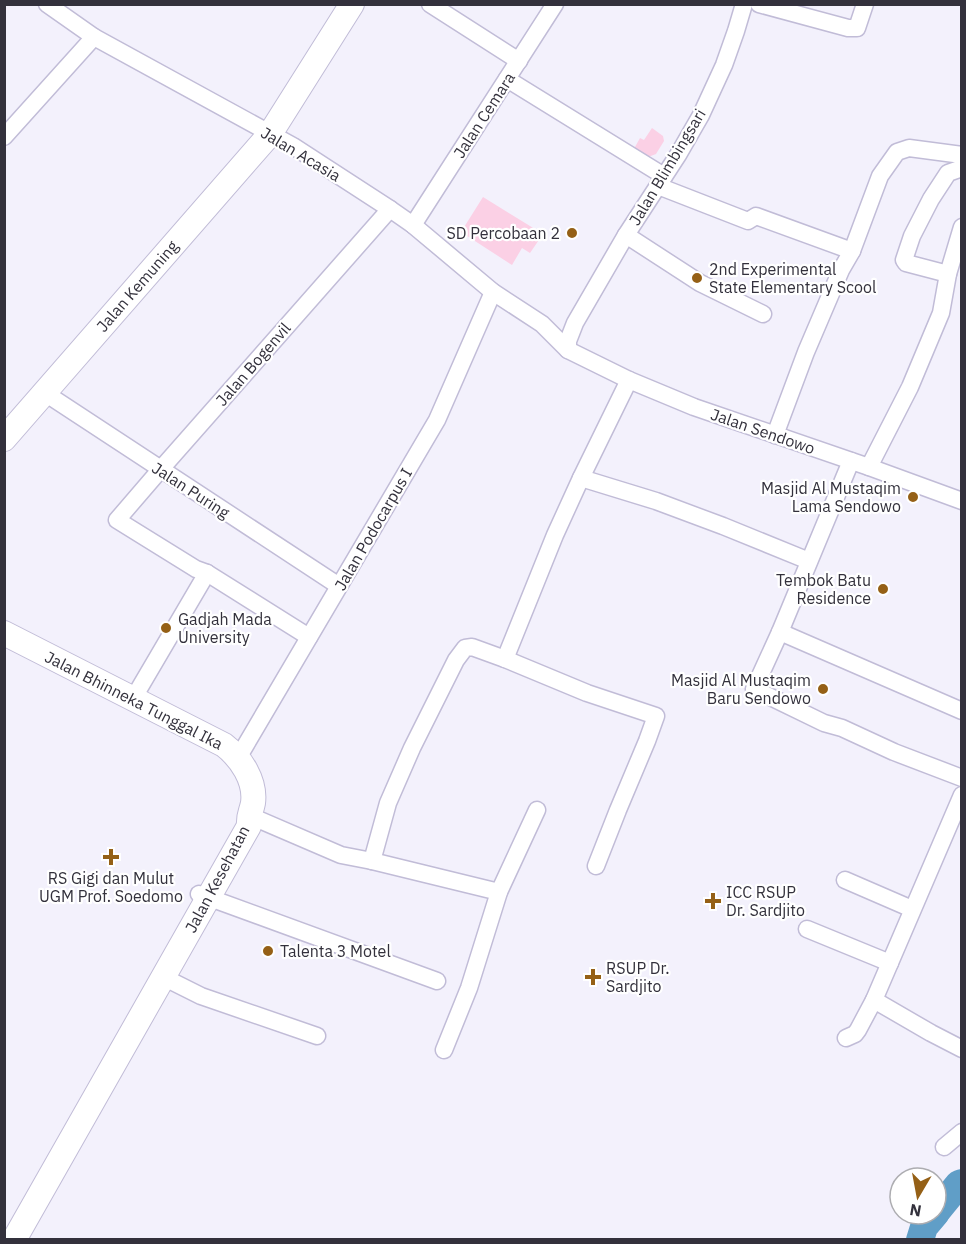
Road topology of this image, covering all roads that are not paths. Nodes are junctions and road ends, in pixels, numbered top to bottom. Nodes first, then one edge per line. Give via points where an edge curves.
1 (47, 4) edge
2 (352, 4) edge
3 (430, 4) edge
4 (555, 4) edge
5 (744, 4) edge
6 (759, 4) edge
7 (865, 4) edge
8 (94, 37) junction
9 (519, 61) junction
10 (507, 79) junction
11 (270, 134) junction
12 (4, 137) edge
13 (961, 162) edge
14 (661, 181) junction
15 (390, 209) junction
16 (413, 225) junction
17 (962, 227) edge
18 (626, 235) junction
19 (852, 251) junction
20 (948, 274) junction
21 (493, 292) junction
22 (764, 314) dead end
23 (575, 323) junction
24 (542, 324) junction
25 (568, 350) junction
26 (629, 380) junction
27 (45, 393) junction
28 (6, 434) edge
29 (775, 435) junction
30 (851, 461) junction
31 (869, 467) junction
32 (160, 470) junction
33 (581, 478) junction
34 (962, 501) edge
35 (809, 561) junction
36 (207, 573) junction
37 (339, 586) junction
38 (780, 632) junction
39 (4, 633) edge
40 (309, 637) junction
41 (505, 659) junction
42 (133, 699) junction
43 (962, 711) edge
44 (238, 758) junction
45 (962, 778) edge
46 (962, 795) edge
47 (537, 810) dead end
48 (249, 815) junction
49 (372, 861) junction
50 (596, 866) dead end
51 (845, 880) dead end
52 (500, 892) junction
53 (204, 896) junction
54 (912, 909) junction
55 (807, 928) dead end
56 (185, 929) junction
57 (890, 963) junction
58 (164, 977) junction
59 (437, 981) dead end
60 (874, 1000) junction
61 (316, 1036) dead end
62 (846, 1038) dead end
63 (962, 1049) edge
64 (444, 1050) dead end
65 (113, 1055) junction
66 (69, 1132) junction
67 (962, 1132) edge
68 (944, 1147) dead end
69 (4, 1235) edge
70 (14, 1239) edge

1 - 8 street, Jalan Acasia
2 - 11 street, Jalan Kemuning
3 - 9 street
4 - 9 street, Jalan Cemara
5 - 14 street, Jalan Blimbingsari via 710,96
6 - 7 street via 848,28 858,26
8 - 11 street, Jalan Acasia
8 - 12 street
9 - 10 street, Jalan Cemara
10 - 14 street
10 - 16 street, Jalan Cemara
11 - 15 street, Jalan Acasia
11 - 27 street, Jalan Kemuning
13 - 19 street via 909,148 897,152 880,176
13 - 20 street via 948,173 931,199 904,260
14 - 18 street, Jalan Blimbingsari
14 - 19 street via 748,221 756,216
15 - 16 street, Jalan Acasia
15 - 32 street, Jalan Bogenvil
16 - 21 street, Jalan Acasia
17 - 20 street
18 - 22 street via 700,283
18 - 23 street, Jalan Blimbingsari
19 - 29 street via 818,324
20 - 31 street via 941,313 910,387
21 - 24 street, Jalan Acasia
21 - 37 street, Jalan Podocarpus I via 436,420
23 - 24 street via 558,328
23 - 25 street, Jalan Blimbingsari
24 - 25 street, Jalan Acasia
25 - 26 street, Jalan Sendowo
26 - 29 street, Jalan Sendowo
26 - 33 street
27 - 28 street, Jalan Kemuning
27 - 32 street, Jalan Puring
29 - 30 street, Jalan Sendowo
30 - 31 street, Jalan Sendowo
30 - 35 street
31 - 34 street, Jalan Sendowo
32 - 36 street, Jalan Bogenvil via 117,520
32 - 37 street, Jalan Puring
33 - 35 street via 701,517
33 - 41 street
35 - 38 street
36 - 40 street
36 - 42 street
37 - 40 street, Jalan Podocarpus I
38 - 43 street
38 - 45 street via 754,689 824,723
39 - 42 street, Jalan Bhinneka Tunggal Ika
40 - 44 street, Jalan Podocarpus I
41 - 49 street via 472,647 460,653 388,803
41 - 50 street via 656,716
42 - 44 street, Jalan Bhinneka Tunggal Ika via 224,745
44 - 48 street, Jalan Bhinneka Tunggal Ika via 252,789
46 - 54 street
47 - 52 street
48 - 49 street via 341,855
48 - 53 street, Jalan Kesehatan via 249,826
49 - 52 street
51 - 54 street
52 - 64 street
53 - 56 street, Jalan Kesehatan
53 - 59 street
54 - 57 street
55 - 57 street
56 - 58 street, Jalan Kesehatan
56 - 65 street, Jalan Kesehatan
57 - 60 street
58 - 61 street via 201,996
58 - 65 street, Jalan Kesehatan
60 - 62 street via 858,1030
60 - 63 street
65 - 66 street, Jalan Kesehatan
66 - 69 street, Jalan Kesehatan
66 - 70 street, Jalan Kesehatan
67 - 68 street

